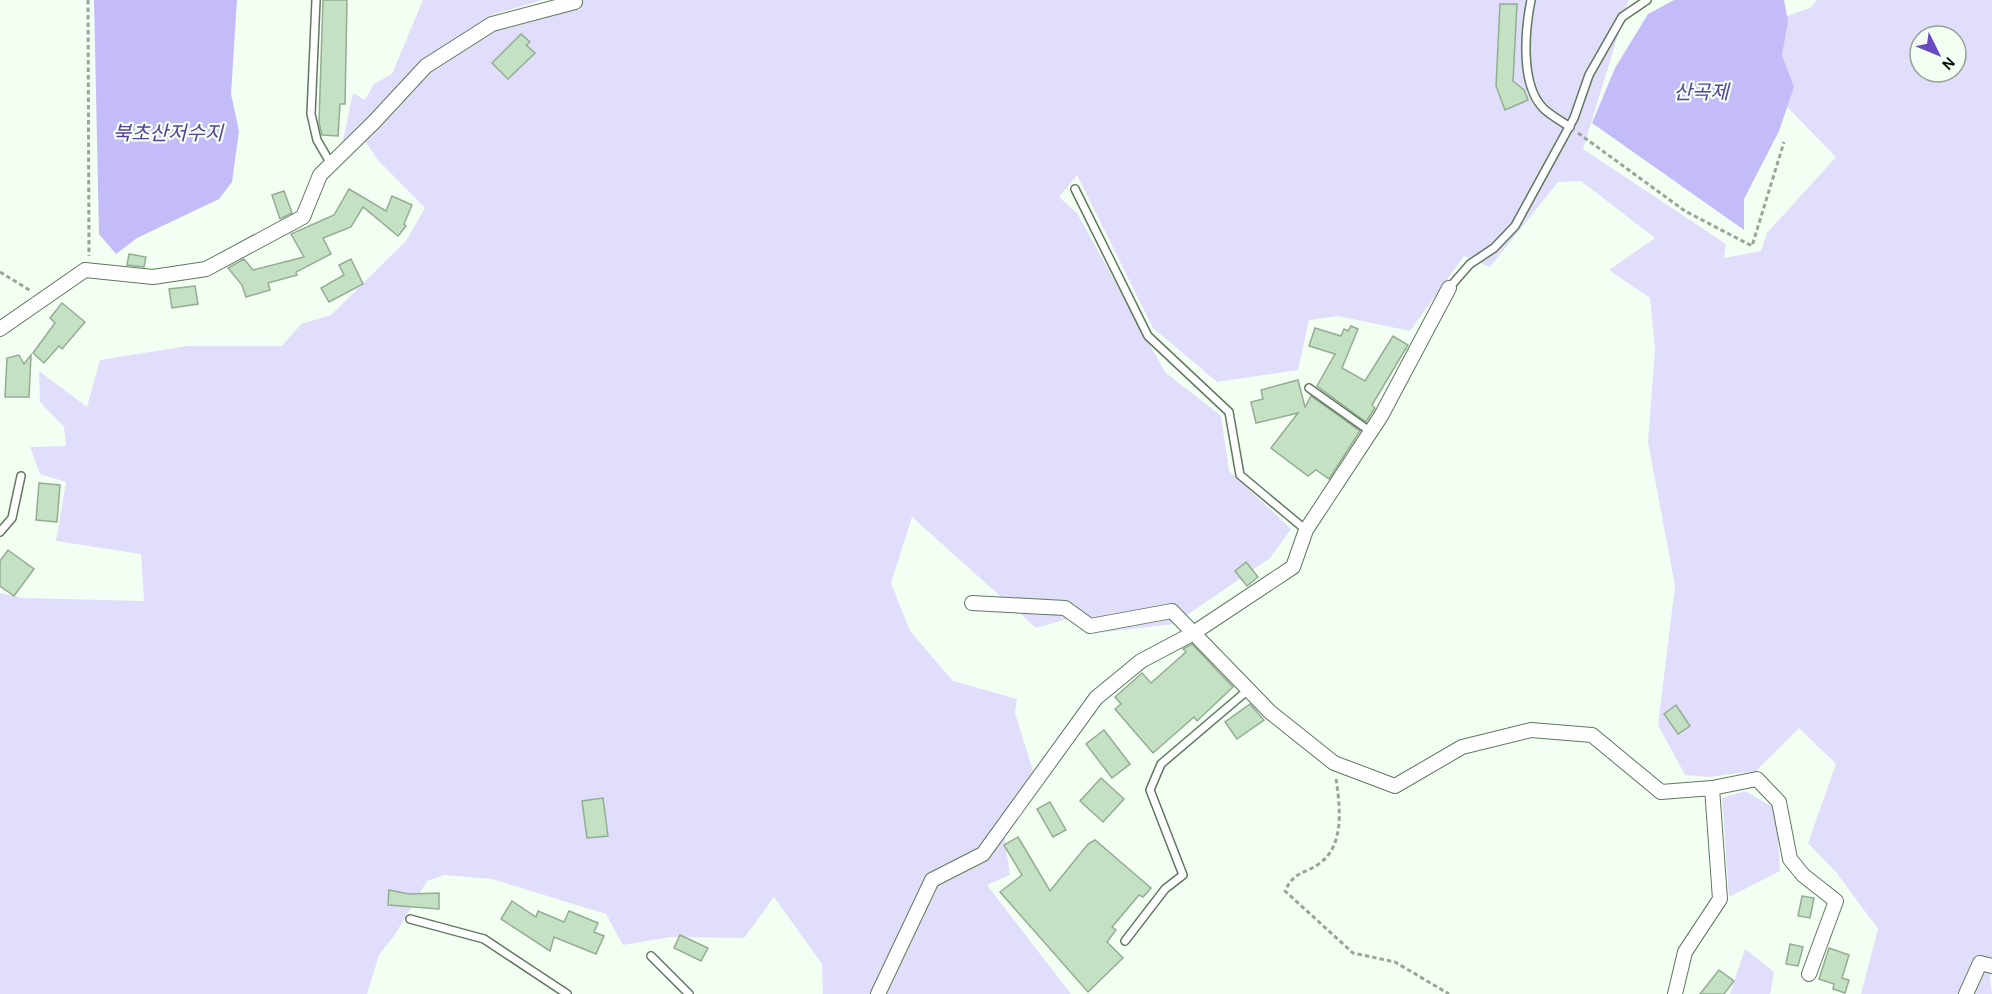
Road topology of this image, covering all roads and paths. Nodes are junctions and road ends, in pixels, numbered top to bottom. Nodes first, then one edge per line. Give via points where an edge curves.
1 (88, 0) edge
2 (316, 0) edge
3 (1531, 0) edge
4 (1647, 0) edge
5 (575, 2) dead end
6 (1570, 127) junction
7 (1784, 142) dead end
8 (331, 164) junction
9 (1075, 189) dead end
10 (86, 270) junction
11 (0, 272) edge
12 (1449, 288) joint
13 (40, 301) junction
14 (0, 329) edge
15 (1310, 388) dead end
16 (1371, 432) junction
17 (21, 476) dead end
18 (1306, 530) junction
19 (0, 532) edge
20 (972, 603) dead end
21 (1192, 634) junction
22 (1248, 690) junction
23 (1334, 763) junction
24 (1712, 788) junction
25 (410, 919) dead end
26 (1125, 941) dead end
27 (651, 956) dead end
28 (1992, 966) edge
29 (1809, 974) dead end
30 (567, 994) edge
31 (689, 994) edge
32 (878, 994) edge
33 (1449, 994) edge
34 (1675, 994) edge
35 (1966, 994) edge

1 - 10 path via 90,250
2 - 8 lane via 311,114 317,140
3 - 6 lane via 1525,48 1531,85 1542,108
4 - 6 lane via 1622,16 1589,75
5 - 8 street via 492,24 426,66
6 - 7 path via 1685,211 1752,246
6 - 12 lane via 1515,226 1494,248 1470,264
8 - 10 street via 320,175 303,217 206,268 153,277
9 - 18 lane via 1148,336 1229,412 1240,475
10 - 13 street
11 - 13 path
12 - 16 street
13 - 14 street
15 - 16 lane
16 - 18 street
17 - 19 lane via 12,518
18 - 21 street via 1293,567
20 - 21 street via 1065,608 1090,626 1172,611
21 - 22 street
21 - 32 street via 1141,661 1096,698 983,854 932,880
22 - 23 street
22 - 26 lane via 1161,764 1150,789 1183,875 1165,889
23 - 24 street via 1395,786 1462,747 1531,730 1592,735 1661,792
23 - 33 path via 1341,811 1333,849 1321,863 1292,877 1285,891 1353,953 1395,962
24 - 29 street via 1757,779 1779,802 1790,859 1803,875 1836,901
24 - 34 street via 1720,899 1685,952
25 - 30 lane via 483,939
27 - 31 lane
28 - 35 street via 1980,963

